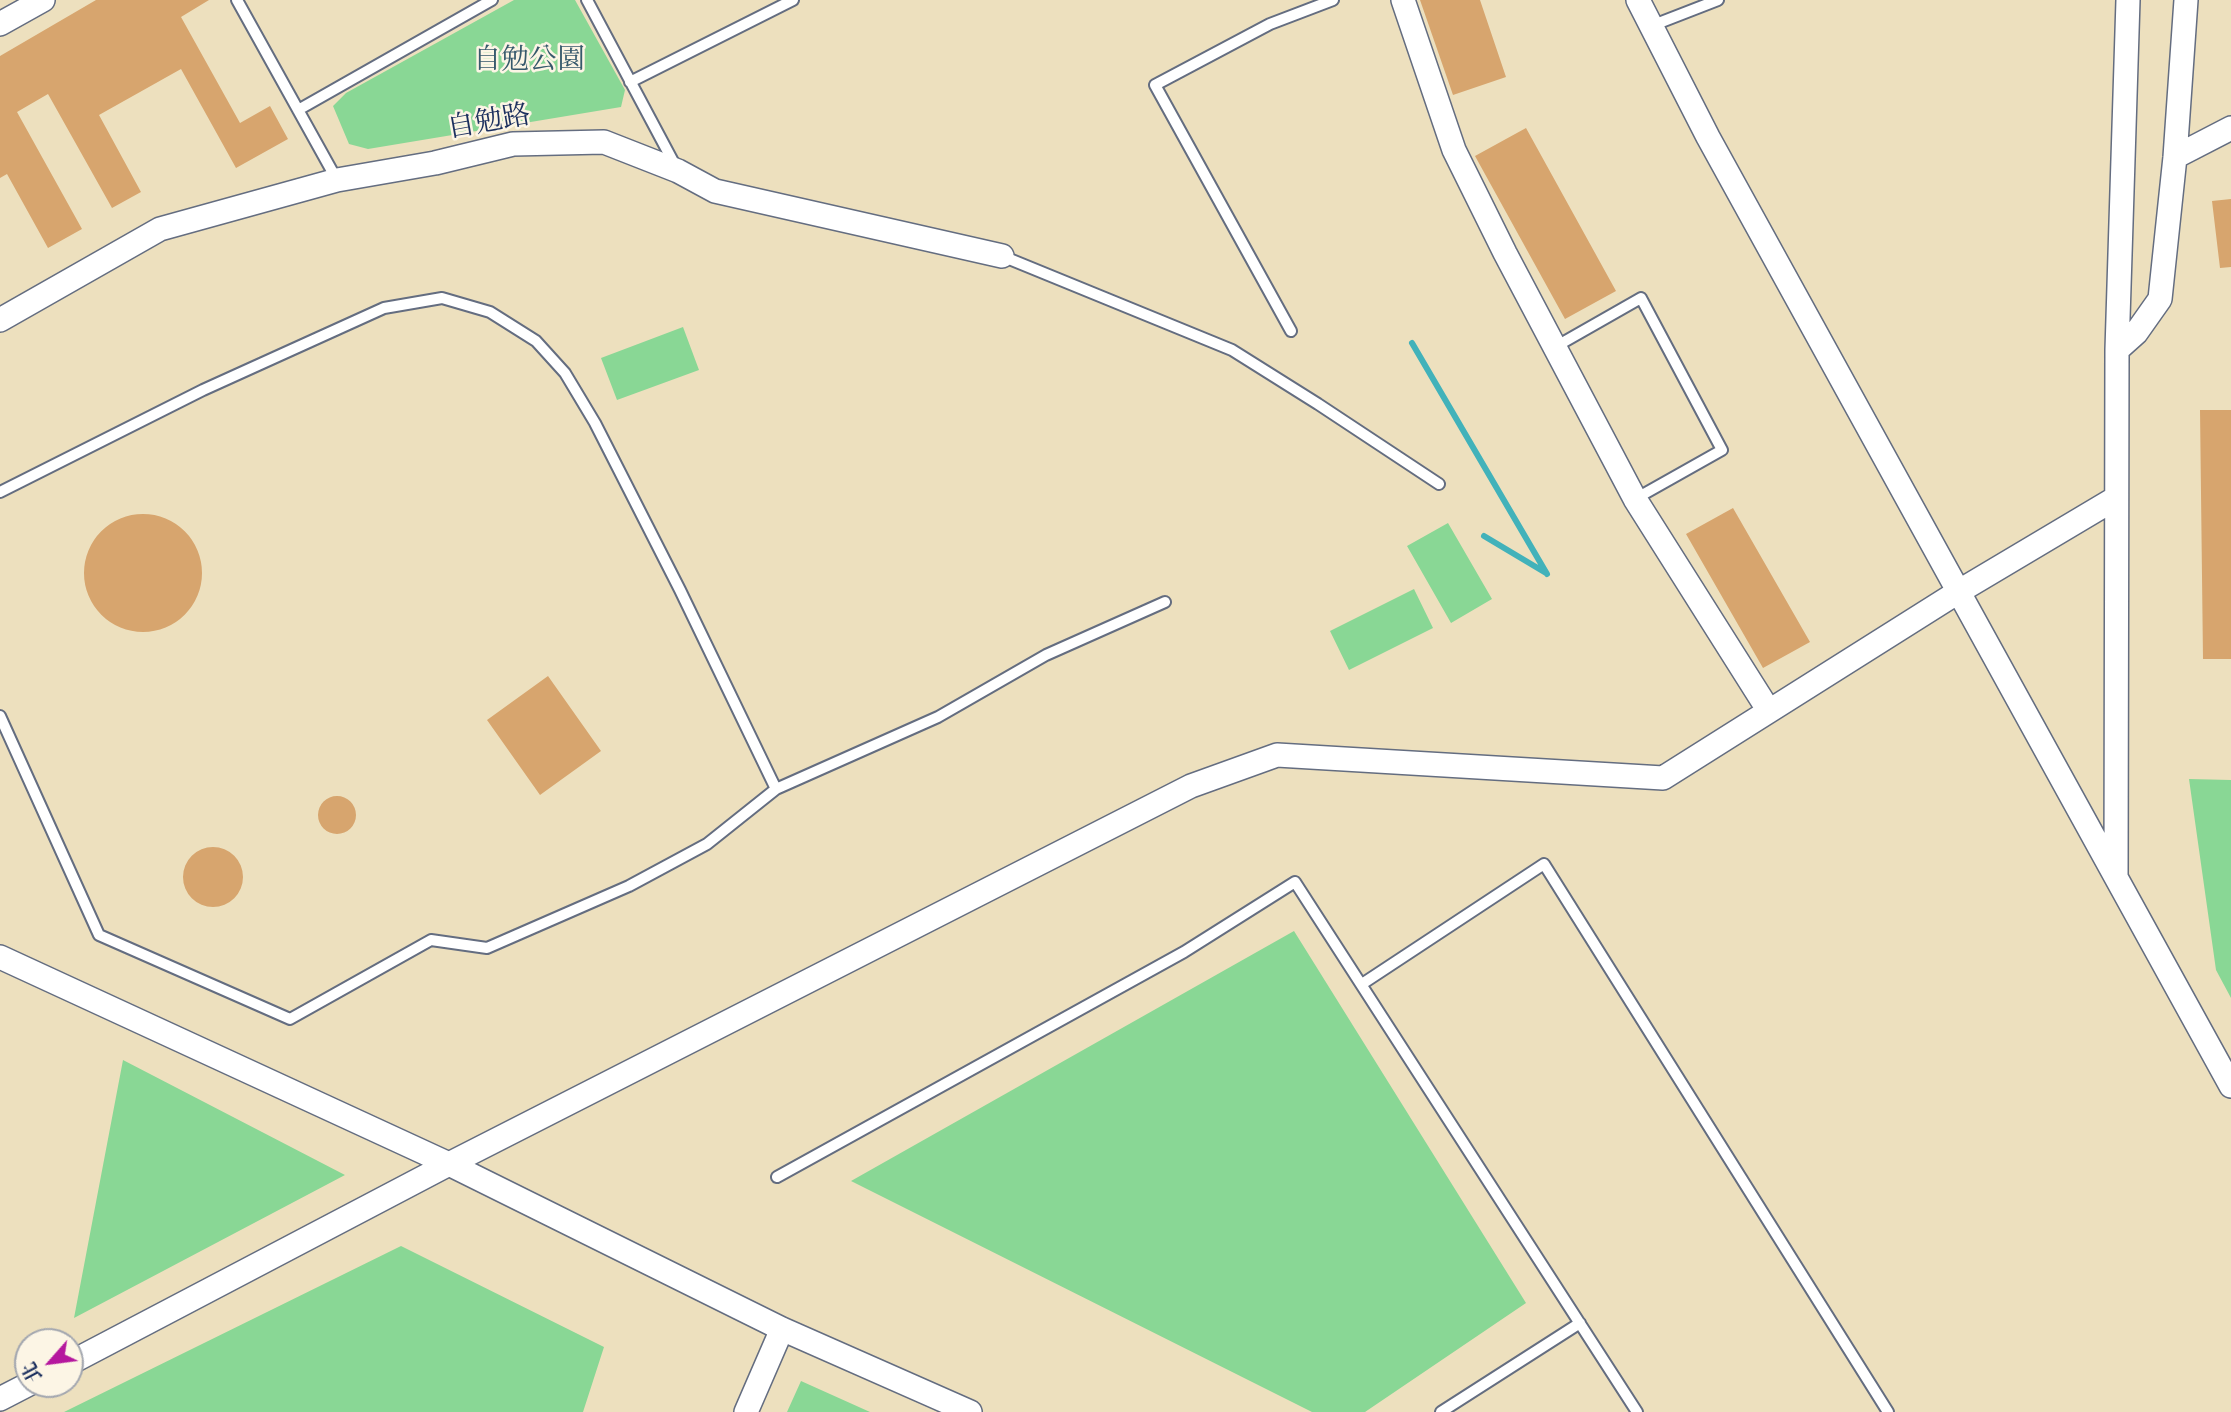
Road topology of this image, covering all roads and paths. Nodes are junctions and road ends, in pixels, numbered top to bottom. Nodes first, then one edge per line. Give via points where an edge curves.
1 (43, 0) edge
2 (237, 0) edge
3 (492, 0) edge
4 (587, 0) edge
5 (793, 0) edge
6 (1334, 0) edge
7 (1403, 0) edge
8 (1638, 0) edge
9 (1718, 0) edge
10 (2128, 0) edge
11 (2186, 0) edge
12 (0, 24) edge
13 (1651, 26) junction
14 (630, 82) junction
15 (298, 110) junction
16 (2231, 128) edge
17 (2175, 157) junction
18 (678, 171) junction
19 (337, 180) junction
20 (1002, 256) joint
21 (0, 320) edge
22 (1291, 331) dead end
23 (1555, 347) junction
24 (2117, 350) junction
25 (1439, 484) dead end
26 (0, 492) edge
27 (2116, 498) junction
28 (1635, 499) junction
29 (1958, 592) junction
30 (1165, 602) dead end
31 (1769, 711) junction
32 (0, 716) edge
33 (776, 789) junction
34 (2116, 877) junction
35 (0, 957) edge
36 (1362, 984) junction
37 (2231, 1087) edge
38 (449, 1164) junction
39 (777, 1177) dead end
40 (1580, 1324) junction
41 (782, 1329) junction
42 (84, 1356) edge
43 (746, 1412) edge
44 (970, 1412) edge
45 (1441, 1412) edge
46 (1637, 1412) edge
47 (1888, 1412) edge

1 - 12 street
2 - 15 lane
3 - 15 lane
4 - 14 lane
5 - 14 lane
6 - 22 lane via 1270,24 1155,85
7 - 23 street via 1454,150
8 - 13 street
9 - 13 lane
10 - 24 street
11 - 17 street
13 - 29 street
14 - 18 lane
15 - 19 lane
16 - 17 street
17 - 24 street via 2160,299 2136,333
18 - 19 street, 自勉路 via 604,142 513,145
18 - 20 street, 自勉路 via 715,191
19 - 21 street, 自勉路 via 160,229
20 - 25 lane via 1232,351
23 - 28 street
23 - 28 lane via 1641,298 1722,450
24 - 27 street
26 - 33 lane via 203,390 384,308 442,298 491,312 536,341 565,373 674,578
27 - 29 street
27 - 34 street
28 - 31 street
29 - 31 street
29 - 34 street
30 - 33 lane via 1046,655 938,717
31 - 38 street via 1663,778 1277,755 1191,786
32 - 33 lane via 99,935 290,1019 431,940 487,948 629,886 708,845
34 - 37 street
35 - 38 street
36 - 39 lane via 1295,881 1184,951
36 - 40 lane
36 - 47 lane via 1544,863
38 - 41 street
38 - 42 street
40 - 45 lane
40 - 46 lane
41 - 43 street
41 - 44 street

